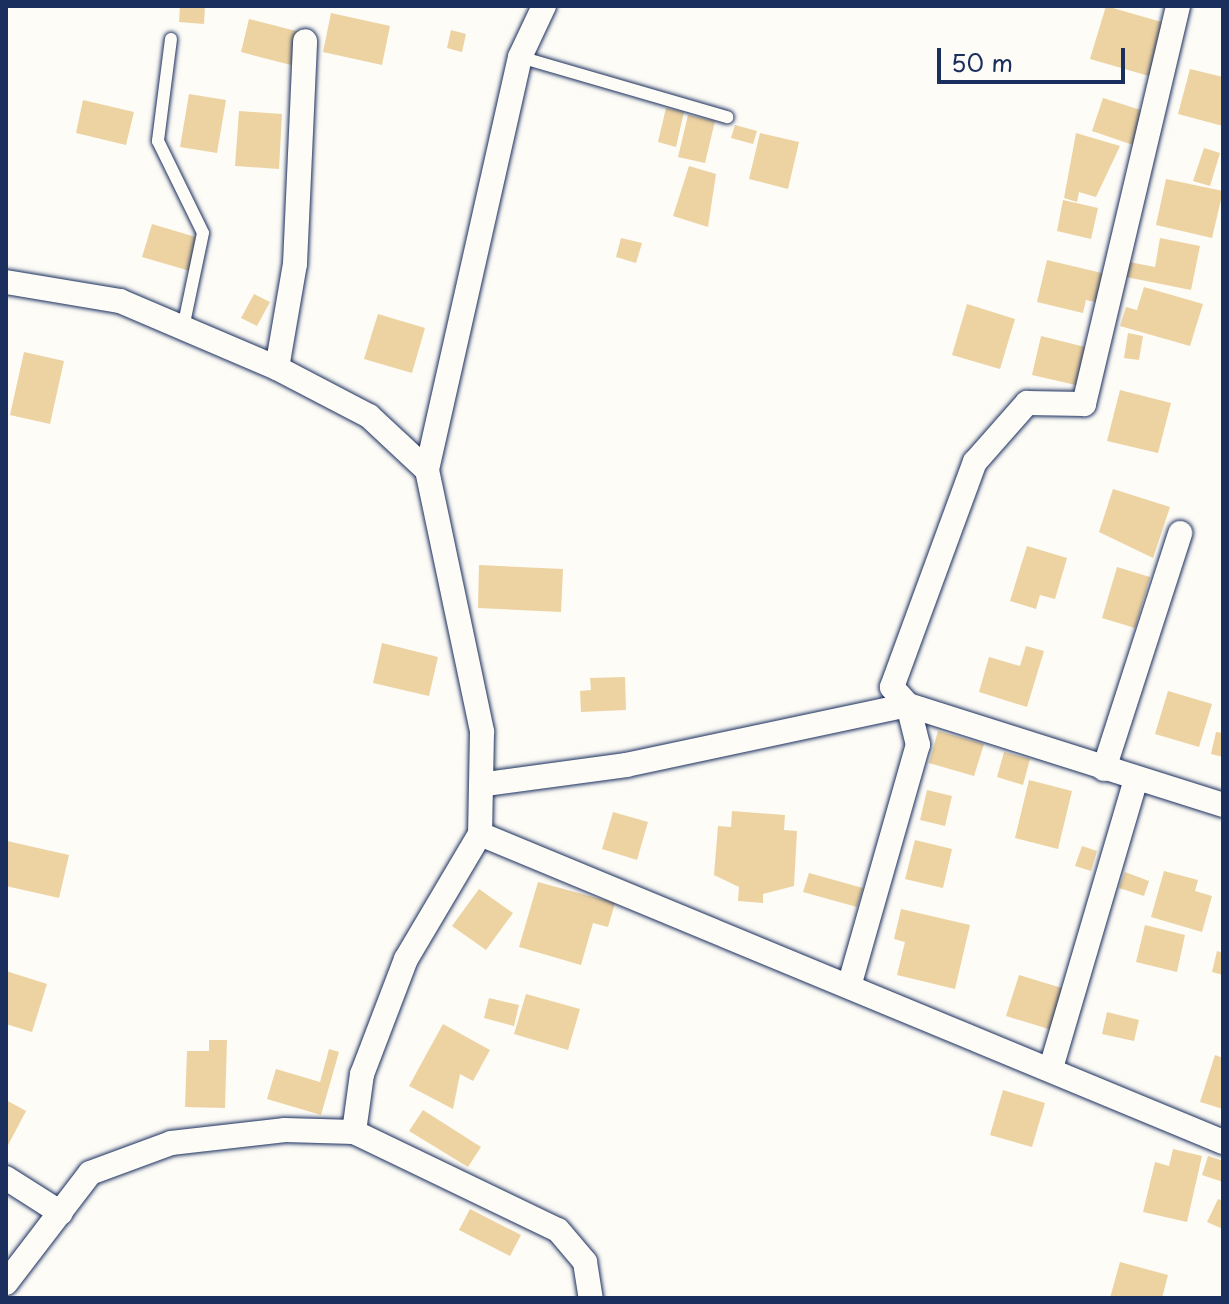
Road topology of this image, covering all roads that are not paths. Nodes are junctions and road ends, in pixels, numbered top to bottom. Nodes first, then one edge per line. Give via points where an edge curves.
1 (544, 6) edge
2 (1178, 6) edge
3 (171, 39) dead end
4 (305, 41) dead end
5 (520, 57) junction
6 (727, 117) dead end
7 (6, 282) edge
8 (183, 328) junction
9 (277, 368) junction
10 (427, 470) junction
11 (1180, 533) dead end
12 (908, 705) junction
13 (1104, 769) junction
14 (1136, 780) junction
15 (486, 784) junction
16 (1223, 805) edge
17 (480, 834) junction
18 (850, 983) junction
19 (1051, 1068) junction
20 (354, 1132) junction
21 (1223, 1142) edge
22 (6, 1178) edge
23 (61, 1213) junction
24 (6, 1283) edge
25 (591, 1298) edge

1 - 5 street
2 - 12 street via 1084,404 1027,403 975,462 892,687
3 - 8 lane via 158,141 203,233
4 - 9 street via 295,264
5 - 6 lane
5 - 10 street
7 - 8 street via 120,301
8 - 9 street
9 - 10 street via 369,416
10 - 15 street
11 - 13 street
12 - 13 street
12 - 15 street via 626,765
12 - 18 street via 918,745
13 - 14 street
14 - 16 street
14 - 19 street
15 - 17 street
17 - 18 street
17 - 20 street via 406,959 362,1074
18 - 19 street
19 - 21 street
20 - 23 street via 285,1130 171,1143 90,1173
20 - 25 street via 558,1230 585,1262
22 - 23 street
23 - 24 street

